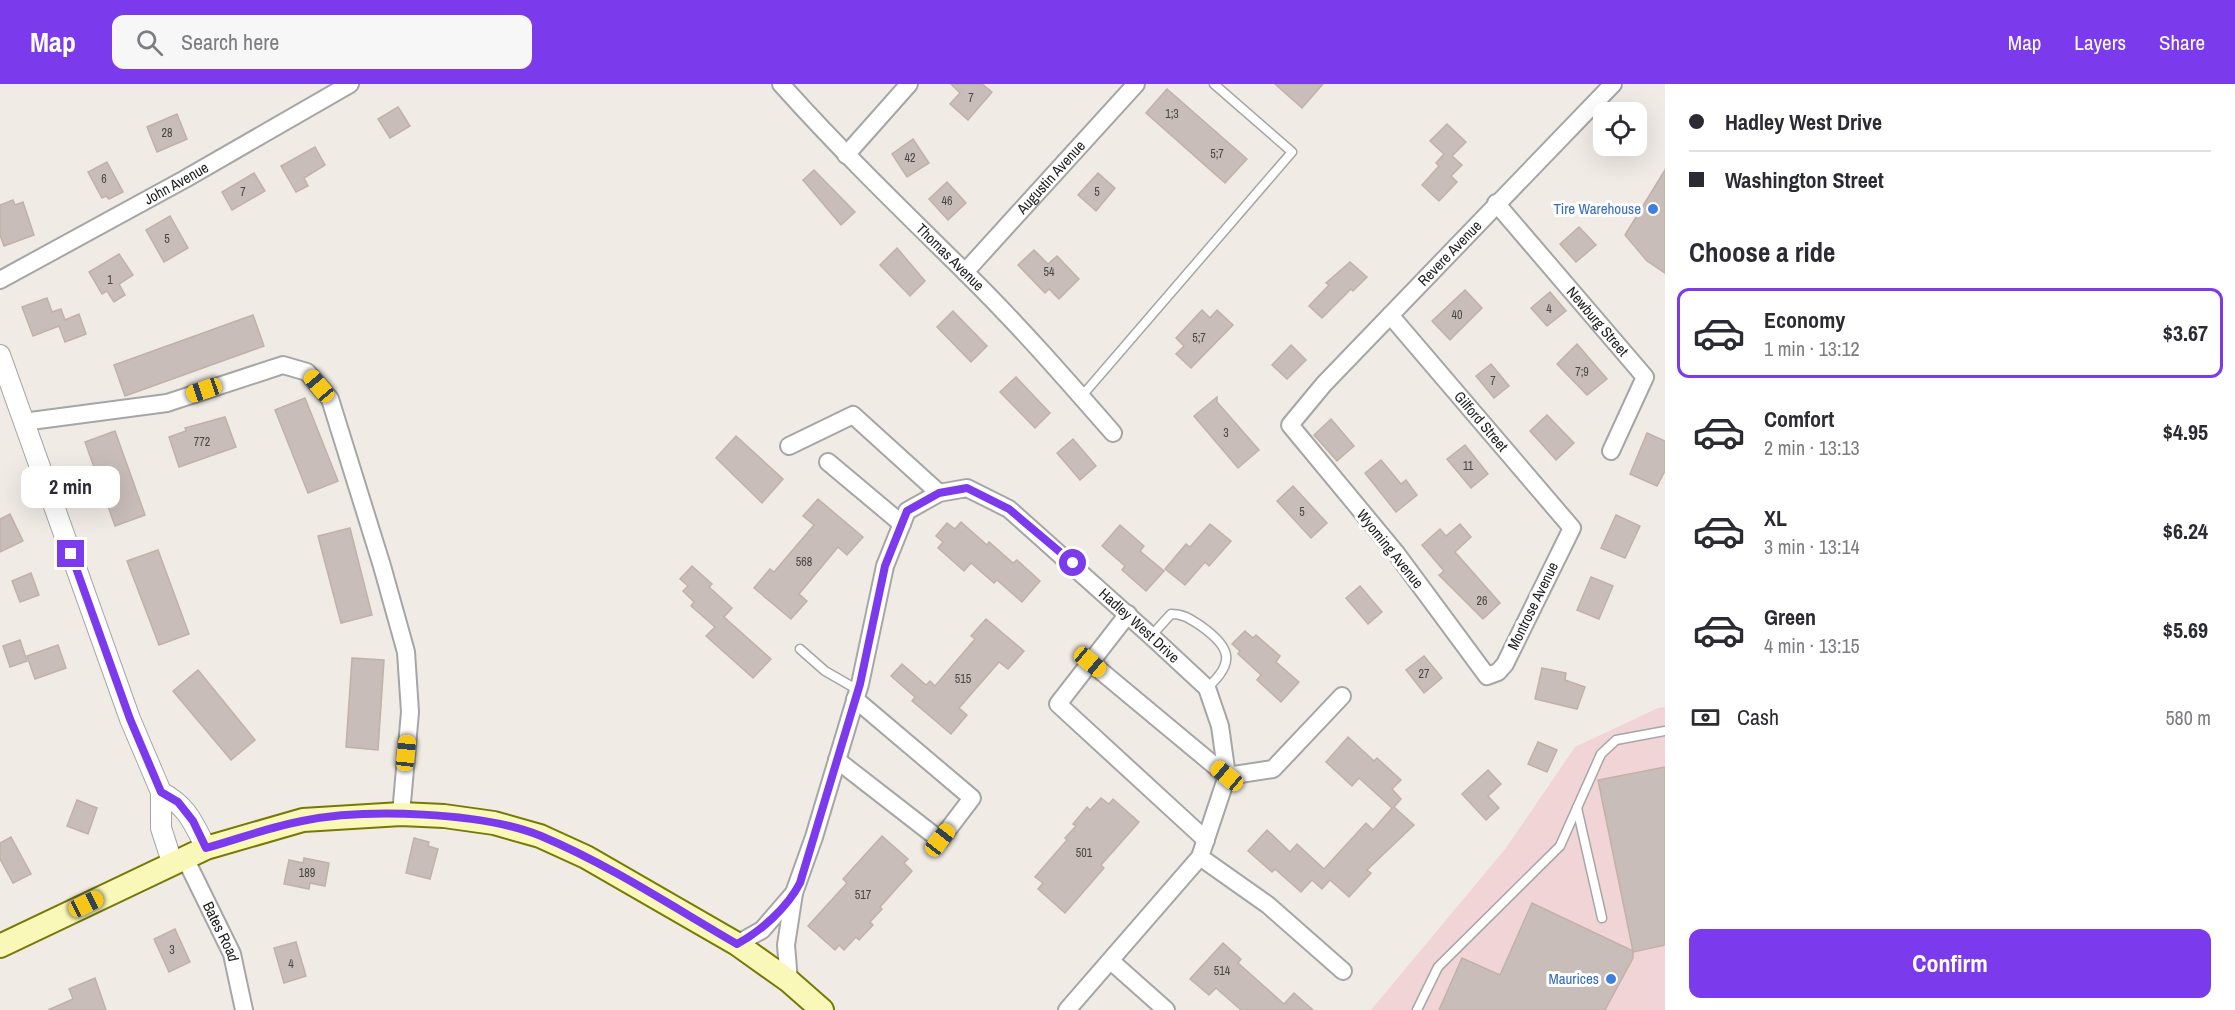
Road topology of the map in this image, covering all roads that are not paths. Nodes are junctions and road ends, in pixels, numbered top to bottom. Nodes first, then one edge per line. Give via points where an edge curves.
1 (350, 84) edge
2 (781, 84) edge
3 (909, 84) edge
4 (1136, 84) edge
5 (1214, 84) edge
6 (1613, 84) edge
7 (846, 155) junction
8 (1496, 203) junction
9 (965, 272) junction
10 (0, 280) edge
11 (1390, 315) junction
12 (0, 355) edge
13 (1081, 397) junction
14 (23, 422) junction
15 (1290, 425) joint
16 (1113, 433) dead end
17 (789, 446) dead end
18 (1611, 451) dead end
19 (828, 462) dead end
20 (939, 493) junction
21 (902, 524) junction
22 (1572, 528) joint
23 (1128, 614) junction
24 (1152, 636) junction
25 (800, 649) dead end
26 (1090, 662) junction
27 (1487, 676) joint
28 (1207, 688) junction
29 (857, 694) junction
30 (1342, 696) dead end
31 (1665, 731) edge
32 (837, 760) junction
33 (1227, 776) junction
34 (161, 792) junction
35 (1577, 808) junction
36 (400, 814) junction
37 (1206, 840) junction
38 (206, 848) junction
39 (1200, 857) junction
40 (178, 860) junction
41 (794, 893) junction
42 (1602, 918) dead end
43 (737, 944) junction
44 (0, 946) edge
45 (1112, 962) junction
46 (1342, 971) dead end
47 (789, 981) junction
48 (244, 1010) edge
49 (822, 1010) edge
50 (1067, 1010) edge
51 (1166, 1010) edge
52 (1417, 1010) edge

1 - 10 street, John Avenue
2 - 7 street, Thomas Avenue
3 - 7 street
4 - 9 street, Augustin Avenue
5 - 13 lane via 1292,152
6 - 8 street, Revere Avenue
7 - 9 street, Thomas Avenue
8 - 11 street, Revere Avenue
8 - 18 street, Newburg Street via 1645,377
9 - 13 street, Thomas Avenue
11 - 15 street, Revere Avenue
11 - 22 street, Gilford Street
12 - 14 street
13 - 16 street, Thomas Avenue
14 - 34 street via 130,719
14 - 36 street via 167,402 283,365 307,372 330,399 406,652 410,712
15 - 27 street, Wyoming Avenue via 1396,553
17 - 20 street via 853,415
19 - 21 street
20 - 21 street, Hadley West Drive via 907,511
20 - 23 street, Hadley West Drive via 967,488 1009,509
21 - 29 street, Hadley West Drive via 885,566
22 - 27 street, Montrose Avenue via 1505,664
23 - 24 street, Hadley West Drive
23 - 26 street
24 - 28 street, Hadley West Drive
24 - 28 lane via 1171,614 1183,614 1217,637 1226,651 1227,665
25 - 29 lane
26 - 33 street
26 - 37 street via 1058,704
28 - 33 street, Hadley West Drive via 1220,726
29 - 32 street, Hadley West Drive
29 - 32 street via 972,798 940,840
30 - 33 street via 1273,769
31 - 35 lane via 1616,740 1601,754
32 - 41 street, Hadley West Drive
33 - 37 street, Hadley West Drive
34 - 38 street via 178,802
34 - 40 street via 161,828
35 - 42 lane
35 - 52 lane via 1560,846 1438,967
36 - 38 main road via 303,820
36 - 43 main road via 494,823 540,836 586,857
37 - 39 street, Hadley West Drive
38 - 40 main road
39 - 45 street, Hadley West Drive
39 - 46 street via 1268,905
40 - 44 main road
40 - 48 street, Bates Road via 232,954
41 - 43 street, Hadley West Drive via 762,930
41 - 47 street, Hadley West Drive via 786,945
43 - 47 main road
45 - 50 street, Hadley West Drive
45 - 51 street
47 - 49 main road

